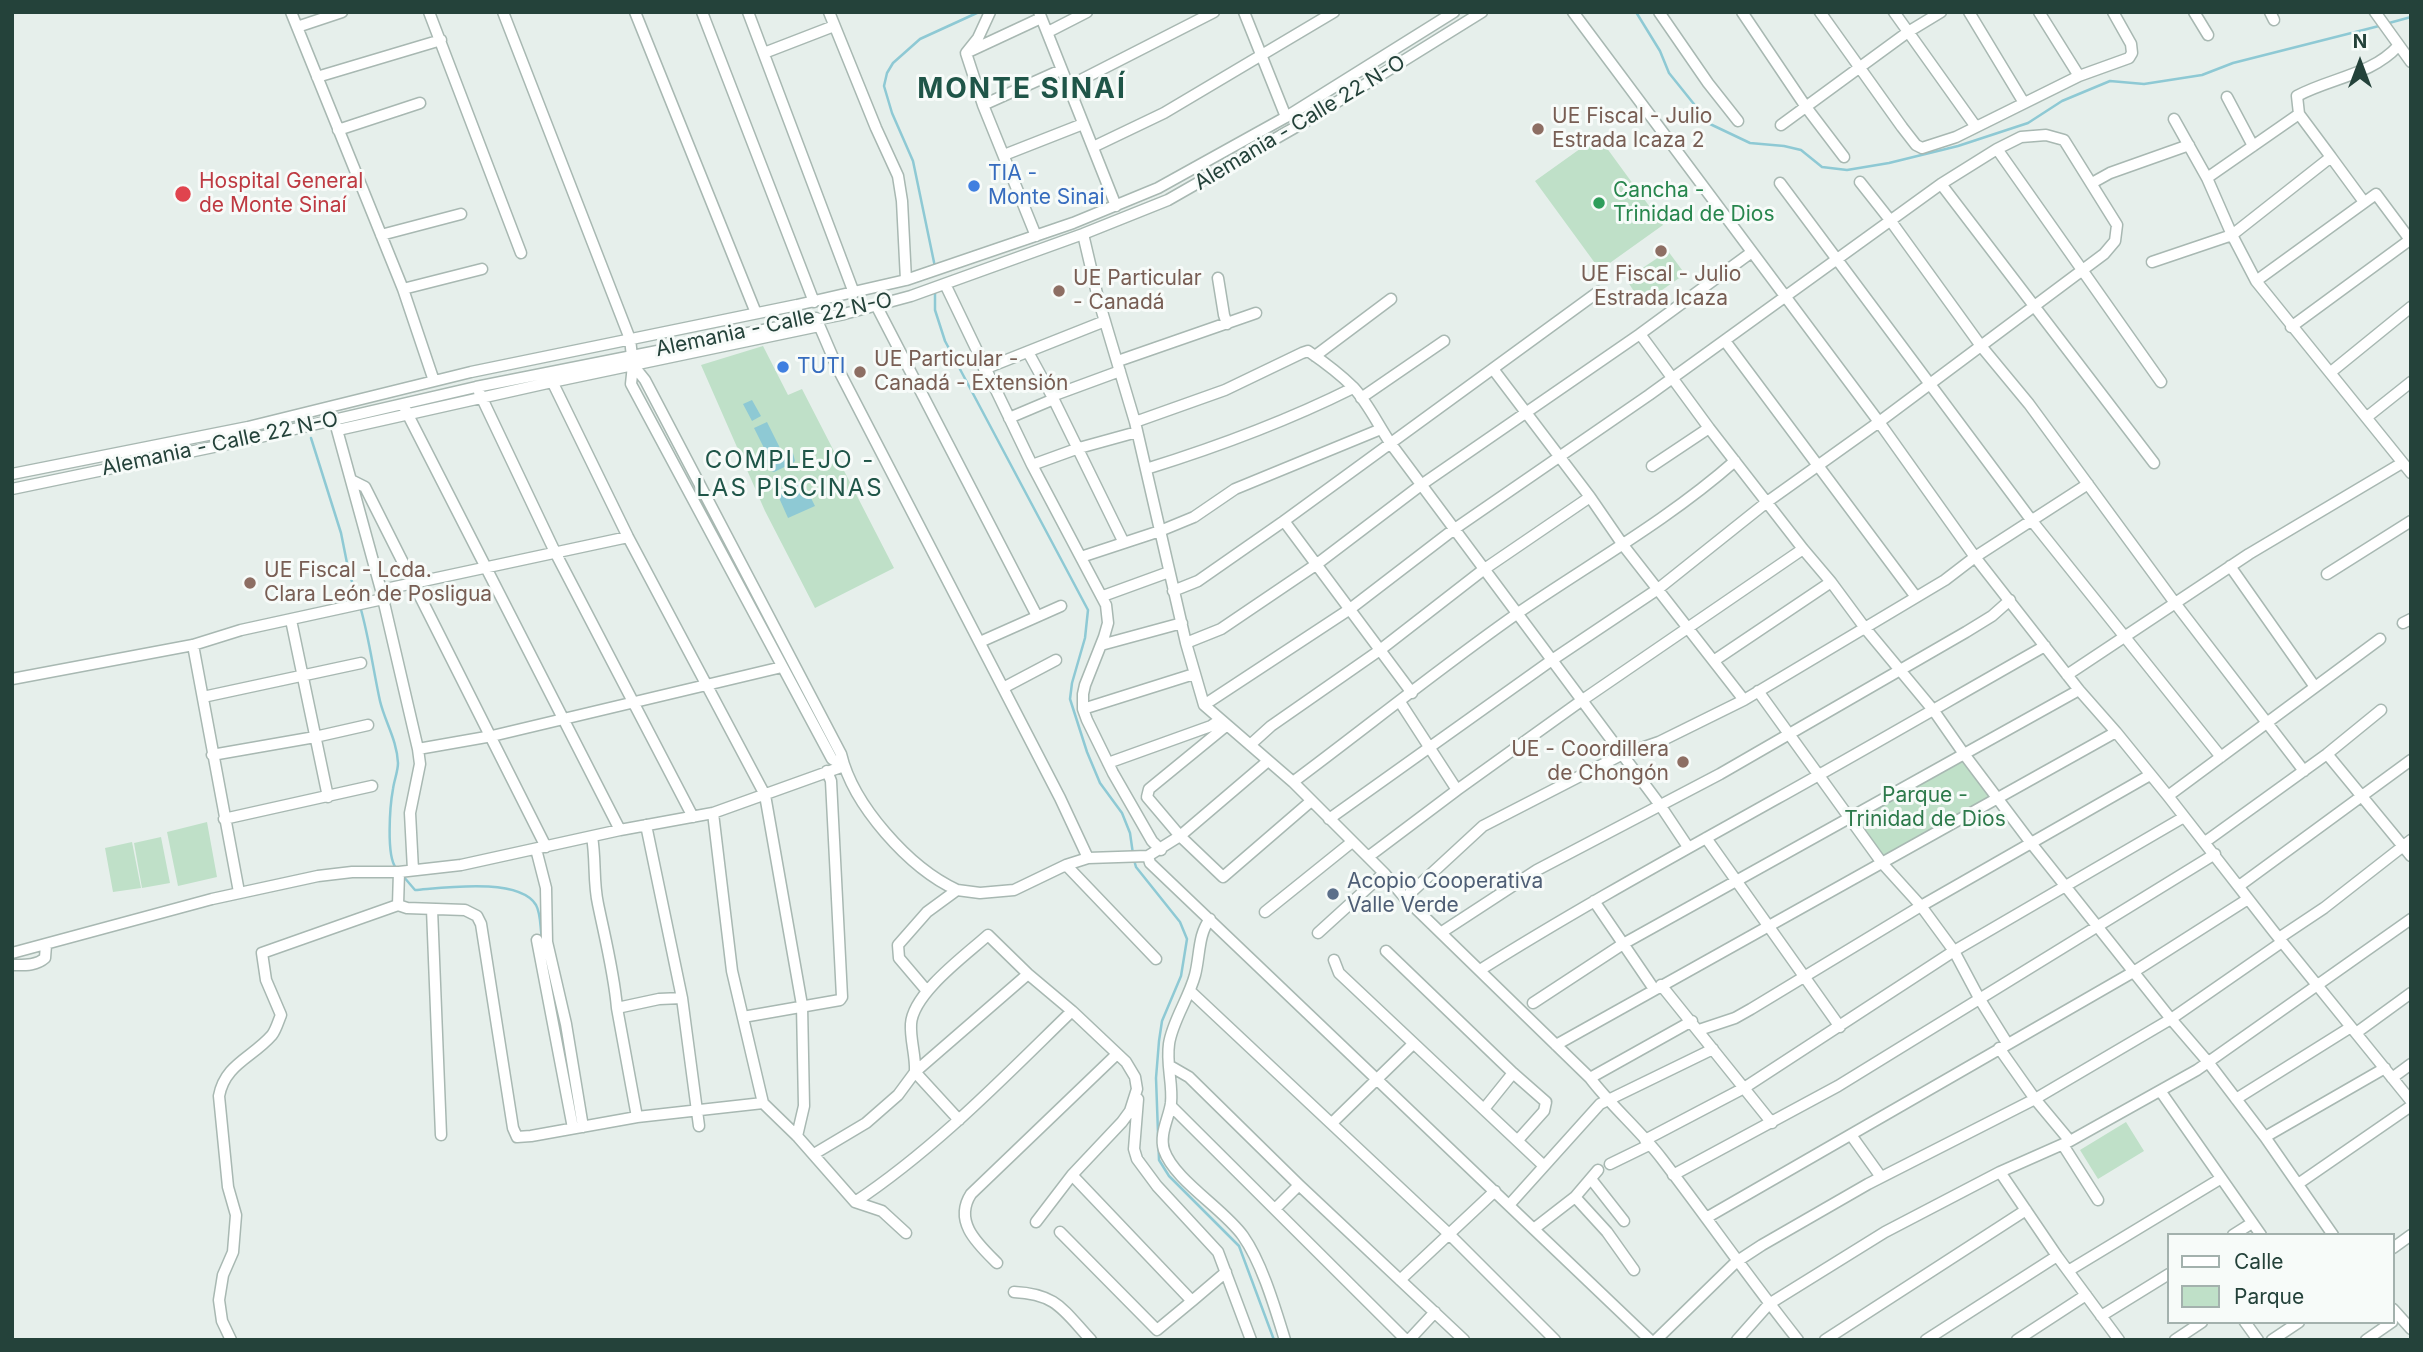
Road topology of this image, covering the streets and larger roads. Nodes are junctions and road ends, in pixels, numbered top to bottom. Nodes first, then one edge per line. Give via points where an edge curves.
1 (291, 12) edge
2 (342, 12) edge
3 (429, 12) edge
4 (503, 12) edge
5 (635, 12) edge
6 (702, 12) edge
7 (748, 12) edge
8 (829, 12) edge
9 (989, 12) edge
10 (1087, 12) edge
11 (1213, 12) edge
12 (1244, 12) edge
13 (1334, 12) edge
14 (1454, 12) edge
15 (1482, 12) edge
16 (1573, 12) edge
17 (1659, 12) edge
18 (1742, 12) edge
19 (1820, 12) edge
20 (1895, 12) edge
21 (1941, 12) edge
22 (1969, 12) edge
23 (2039, 12) edge
24 (2113, 12) edge
25 (2194, 12) edge
26 (2375, 12) edge
27 (1040, 15) edge
28 (834, 26) junction
29 (297, 27) junction
30 (1048, 32) junction
31 (1908, 32) junction
32 (2208, 35) dead end
33 (441, 40) junction
34 (2398, 46) junction
35 (764, 53) junction
36 (966, 53) junction
37 (1261, 58) junction
38 (2411, 62) edge
39 (1858, 67) junction
40 (1061, 70) junction
41 (2079, 76) junction
42 (317, 77) junction
43 (1067, 87) junction
44 (2227, 97) dead end
45 (420, 103) dead end
46 (2024, 103) junction
47 (983, 105) junction
48 (1807, 107) junction
49 (2299, 114) junction
50 (1286, 117) junction
51 (2174, 120) dead end
52 (1738, 121) dead end
53 (1083, 124) junction
54 (1781, 125) dead end
55 (1976, 127) junction
56 (338, 130) junction
57 (2189, 145) junction
58 (2253, 146) junction
59 (1093, 147) junction
60 (1997, 149) junction
61 (1004, 155) junction
62 (1844, 157) dead end
63 (2331, 157) junction
64 (2207, 177) junction
65 (1860, 182) dead end
66 (1780, 183) dead end
67 (2092, 183) junction
68 (1941, 184) junction
69 (2364, 202) junction
70 (1115, 206) junction
71 (461, 214) dead end
72 (1890, 220) junction
73 (1083, 234) junction
74 (381, 235) junction
75 (2232, 235) junction
76 (1036, 236) junction
77 (2411, 240) edge
78 (1752, 252) junction
79 (521, 253) dead end
80 (1838, 260) junction
81 (2152, 262) dead end
82 (482, 269) dead end
83 (2084, 270) junction
84 (1219, 278) dead end
85 (910, 279) junction
86 (2256, 281) junction
87 (942, 285) junction
88 (403, 289) junction
89 (1598, 292) dead end
90 (854, 293) junction
91 (1785, 296) junction
92 (1391, 299) dead end
93 (814, 302) junction
94 (2033, 306) junction
95 (877, 307) junction
96 (2411, 307) edge
97 (756, 313) junction
98 (1256, 313) dead end
99 (1105, 321) junction
100 (817, 322) junction
101 (1227, 324) junction
102 (2291, 327) junction
103 (1640, 334) junction
104 (630, 339) junction
105 (1444, 341) dead end
106 (1725, 341) junction
107 (1981, 346) junction
108 (1028, 352) junction
109 (1315, 356) junction
110 (632, 360) junction
111 (1119, 366) junction
112 (984, 369) junction
113 (1493, 369) junction
114 (2331, 372) junction
115 (550, 377) junction
116 (1673, 377) junction
117 (434, 381) junction
118 (2161, 382) dead end
119 (2411, 382) edge
120 (1931, 385) junction
121 (1353, 388) junction
122 (479, 392) junction
123 (1053, 398) junction
124 (1361, 398) junction
125 (405, 408) junction
126 (1527, 414) junction
127 (2367, 417) junction
128 (1009, 418) junction
129 (1879, 422) junction
130 (336, 425) junction
131 (1136, 427) junction
132 (1709, 428) junction
133 (1381, 429) junction
134 (1391, 444) junction
135 (1079, 448) junction
136 (1559, 456) junction
137 (1735, 461) junction
138 (2154, 463) dead end
139 (2402, 463) junction
140 (1032, 465) junction
141 (1652, 466) dead end
142 (1817, 466) junction
143 (1146, 469) junction
144 (2411, 473) edge
145 (12, 474) edge
146 (353, 481) junction
147 (2088, 484) junction
148 (1421, 485) junction
149 (12, 489) edge
150 (1590, 496) junction
151 (1767, 502) junction
152 (1284, 521) junction
153 (2032, 521) junction
154 (2411, 521) edge
155 (1453, 530) junction
156 (1160, 531) junction
157 (628, 537) junction
158 (1124, 541) junction
159 (1623, 545) junction
160 (1803, 549) junction
161 (555, 552) junction
162 (1082, 557) junction
163 (1975, 557) junction
164 (1317, 564) junction
165 (485, 566) junction
166 (2230, 566) junction
167 (1483, 570) junction
168 (1169, 572) junction
169 (2327, 573) dead end
170 (1832, 582) junction
171 (415, 584) junction
172 (1658, 589) junction
173 (1174, 590) junction
174 (382, 594) junction
175 (1103, 596) junction
176 (1916, 597) junction
177 (2010, 600) junction
178 (2175, 603) junction
179 (1061, 606) dead end
180 (1350, 609) junction
181 (1517, 614) junction
182 (1037, 616) junction
183 (291, 620) junction
184 (1182, 623) junction
185 (1865, 628) junction
186 (1690, 629) junction
187 (2125, 637) junction
188 (2380, 639) dead end
189 (980, 642) junction
190 (1186, 643) junction
191 (193, 645) junction
192 (1101, 645) junction
193 (2045, 646) junction
194 (1380, 650) junction
195 (1056, 660) dead end
196 (1552, 660) junction
197 (1715, 660) junction
198 (361, 663) dead end
199 (782, 667) junction
200 (1898, 669) junction
201 (1194, 674) junction
202 (2067, 675) junction
203 (302, 676) junction
204 (12, 679) edge
205 (707, 685) junction
206 (2315, 687) junction
207 (1003, 688) junction
208 (2079, 690) junction
209 (1758, 691) junction
210 (1412, 693) junction
211 (203, 697) junction
212 (1744, 699) junction
213 (1581, 701) junction
214 (633, 702) junction
215 (1400, 702) junction
216 (1204, 705) junction
217 (1083, 709) junction
218 (1934, 710) junction
219 (2381, 710) dead end
220 (563, 718) junction
221 (1223, 723) junction
222 (368, 724) dead end
223 (2266, 724) junction
224 (2116, 732) junction
225 (1789, 733) junction
226 (492, 736) junction
227 (315, 737) junction
228 (1250, 746) junction
229 (1431, 746) junction
230 (418, 750) junction
231 (1964, 754) junction
232 (2327, 754) junction
233 (212, 755) junction
234 (1621, 755) junction
235 (2221, 757) junction
236 (2411, 760) edge
237 (1268, 761) junction
238 (1108, 763) junction
239 (844, 766) junction
240 (2304, 771) junction
241 (827, 772) junction
242 (2150, 775) junction
243 (1817, 776) junction
244 (1293, 782) junction
245 (372, 786) dead end
246 (1457, 790) junction
247 (765, 795) junction
248 (2168, 796) junction
249 (328, 797) junction
250 (2362, 797) junction
251 (1998, 799) junction
252 (1310, 802) junction
253 (1660, 805) junction
254 (713, 813) junction
255 (693, 817) junction
256 (2185, 817) junction
257 (1849, 818) junction
258 (224, 819) junction
259 (1329, 819) junction
260 (646, 825) junction
261 (620, 830) junction
262 (1180, 836) junction
263 (592, 837) junction
264 (1706, 838) junction
265 (1352, 842) junction
266 (2205, 842) junction
267 (2407, 843) edge
268 (2031, 844) junction
269 (1688, 847) junction
270 (541, 848) junction
271 (1161, 850) junction
272 (2215, 854) junction
273 (1148, 856) junction
274 (2411, 856) edge
275 (1368, 857) junction
276 (1088, 858) junction
277 (1882, 863) junction
278 (1066, 865) junction
279 (412, 870) junction
280 (399, 872) junction
281 (1384, 873) junction
282 (1736, 881) junction
283 (2065, 886) junction
284 (2239, 886) junction
285 (957, 890) junction
286 (239, 892) junction
287 (1405, 898) junction
288 (2248, 899) junction
289 (1594, 901) junction
290 (398, 905) junction
291 (1921, 905) junction
292 (432, 909) junction
293 (1265, 912) dead end
294 (1210, 919) junction
295 (2411, 919) edge
296 (1768, 927) junction
297 (2099, 927) junction
298 (1442, 932) junction
299 (1318, 933) dead end
300 (537, 940) dead end
301 (2280, 940) junction
302 (1623, 944) junction
303 (46, 945) junction
304 (1386, 951) dead end
305 (1954, 951) junction
306 (12, 953) edge
307 (1156, 960) dead end
308 (1334, 960) dead end
309 (12, 965) edge
310 (1480, 970) junction
311 (2135, 971) junction
312 (1028, 974) junction
313 (1805, 977) junction
314 (2318, 986) junction
315 (1658, 987) junction
316 (927, 991) junction
317 (1190, 991) junction
318 (2411, 993) edge
319 (682, 998) junction
320 (1979, 998) junction
321 (1533, 1003) dead end
322 (802, 1005) junction
323 (617, 1008) junction
324 (1072, 1011) junction
325 (743, 1017) junction
326 (2171, 1019) junction
327 (1696, 1026) junction
328 (1840, 1027) junction
329 (2354, 1030) junction
330 (1413, 1044) junction
331 (1556, 1045) junction
332 (2003, 1046) junction
333 (1713, 1049) junction
334 (1117, 1054) junction
335 (2208, 1062) junction
336 (2411, 1064) edge
337 (1170, 1066) junction
338 (2385, 1068) junction
339 (915, 1072) junction
340 (1513, 1073) junction
341 (2392, 1078) junction
342 (1376, 1079) junction
343 (1590, 1079) junction
344 (1744, 1088) junction
345 (1137, 1090) junction
346 (2161, 1092) junction
347 (2035, 1099) junction
348 (2236, 1099) junction
349 (1607, 1100) junction
350 (2411, 1101) edge
351 (762, 1103) junction
352 (1171, 1106) junction
353 (2411, 1107) edge
354 (1484, 1109) junction
355 (698, 1111) junction
356 (637, 1117) junction
357 (958, 1119) junction
358 (1332, 1123) junction
359 (1772, 1123) junction
360 (699, 1126) dead end
361 (578, 1127) junction
362 (441, 1135) dead end
363 (1851, 1135) junction
364 (797, 1136) junction
365 (2265, 1137) junction
366 (1518, 1140) junction
367 (1647, 1142) junction
368 (2066, 1143) junction
369 (814, 1154) junction
370 (1610, 1164) dead end
371 (1544, 1166) junction
372 (2000, 1172) junction
373 (1072, 1175) junction
374 (1673, 1175) junction
375 (1881, 1177) junction
376 (2220, 1179) junction
377 (2298, 1184) junction
378 (1299, 1185) junction
379 (1494, 1191) junction
380 (1575, 1197) junction
381 (2098, 1200) dead end
382 (855, 1202) junction
383 (1510, 1204) junction
384 (1275, 1209) junction
385 (2026, 1210) junction
386 (1706, 1218) junction
387 (1624, 1221) dead end
388 (1036, 1222) dead end
389 (2252, 1223) junction
390 (1535, 1228) junction
391 (1060, 1232) dead end
392 (906, 1233) dead end
393 (2236, 1233) edge
394 (2260, 1233) edge
395 (2332, 1233) edge
396 (1448, 1234) junction
397 (2411, 1235) edge
398 (2395, 1247) edge
399 (2057, 1256) junction
400 (1736, 1262) junction
401 (997, 1263) dead end
402 (1634, 1270) dead end
403 (2068, 1271) junction
404 (1226, 1272) junction
405 (2168, 1275) edge
406 (1400, 1280) junction
407 (1014, 1292) dead end
408 (2086, 1295) junction
409 (1192, 1300) junction
410 (1769, 1304) junction
411 (2411, 1308) edge
412 (1435, 1312) junction
413 (2101, 1316) junction
414 (2395, 1317) edge
415 (2199, 1324) edge
416 (2246, 1324) edge
417 (2296, 1324) edge
418 (2386, 1324) edge
419 (2411, 1329) edge
420 (1157, 1330) junction
421 (2115, 1338) edge
422 (231, 1340) edge
423 (1091, 1340) edge
424 (1147, 1340) edge
425 (1251, 1340) edge
426 (1285, 1340) edge
427 (1407, 1340) edge
428 (1464, 1340) edge
429 (1555, 1340) edge
430 (1650, 1340) edge
431 (1656, 1340) edge
432 (1737, 1340) edge
433 (1798, 1340) edge
434 (1825, 1340) edge
435 (1926, 1340) edge
436 (2017, 1340) edge
437 (2175, 1340) edge
438 (2258, 1340) edge
439 (2272, 1340) edge
440 (2366, 1340) edge

1 - 29 street
2 - 29 street
3 - 33 street
4 - 104 street
5 - 97 street
6 - 93 street
7 - 35 street
8 - 28 street
9 - 36 street
10 - 30 street
11 - 43 street
12 - 37 street
13 - 37 street
14 - 50 street, Alemania - Calle 22 N-O
15 - 73 street, Alemania - Calle 22 N-O via 1236,163 1168,200
16 - 78 street
17 - 52 street
18 - 48 street
19 - 39 street
20 - 31 street
21 - 31 street
22 - 46 street
23 - 41 street
24 - 41 street via 2132,44 2131,56
25 - 32 street
26 - 34 street
27 - 30 street
27 - 36 street
28 - 35 street
28 - 85 street via 898,176
29 - 42 street
30 - 40 street
31 - 39 street
31 - 55 street
33 - 42 street
33 - 79 street
34 - 38 street
34 - 49 street via 2374,65 2297,96
35 - 90 street
36 - 47 street
37 - 50 street
37 - 59 street
39 - 48 street
39 - 55 street via 1919,147 1924,149
40 - 43 street
40 - 47 street
41 - 46 street
42 - 56 street
43 - 53 street
44 - 58 street
45 - 56 street
46 - 55 street
47 - 61 street
48 - 54 street
48 - 62 street
49 - 58 street
49 - 63 street
50 - 70 street, Alemania - Calle 22 N-O via 1158,188
51 - 57 street
53 - 59 street
53 - 61 street
56 - 74 street
57 - 64 street
57 - 67 street
58 - 64 street
59 - 70 street
60 - 67 street via 2021,137 2046,135 2064,140
60 - 68 street
60 - 83 street
61 - 76 street
63 - 69 street
63 - 75 street
64 - 75 street
65 - 72 street
66 - 80 street
67 - 83 street via 2117,225 2117,234 2104,254
68 - 72 street
68 - 94 street
69 - 77 street via 2379,195
69 - 86 street
70 - 76 street, Alemania - Calle 22 N-O
71 - 74 street
72 - 80 street
72 - 107 street
73 - 87 street, Alemania - Calle 22 N-O
73 - 99 street
74 - 88 street
75 - 81 street
75 - 86 street
76 - 85 street, Alemania - Calle 22 N-O
77 - 102 street
78 - 91 street
78 - 103 street
80 - 91 street
80 - 120 street
82 - 88 street
83 - 94 street
83 - 118 street
84 - 101 street
85 - 90 street, Alemania - Calle 22 N-O
86 - 102 street
87 - 95 street, Alemania - Calle 22 N-O
87 - 112 street
88 - 117 street
89 - 113 street
90 - 93 street, Alemania - Calle 22 N-O
91 - 106 street
91 - 129 street
92 - 109 street
93 - 97 street, Alemania - Calle 22 N-O
94 - 107 street
94 - 138 street
95 - 100 street, Alemania - Calle 22 N-O
95 - 182 street
96 - 114 street
97 - 104 street, Alemania - Calle 22 N-O
98 - 101 street
99 - 108 street
99 - 111 street
100 - 110 street, Alemania - Calle 22 N-O
100 - 189 street
101 - 111 street
102 - 114 street
103 - 116 street
103 - 126 street
104 - 110 street
104 - 117 street, Alemania - Calle 22 N-O
105 - 124 street
106 - 116 street
106 - 142 street
107 - 120 street
107 - 147 street
108 - 112 street
108 - 123 street
109 - 121 street
109 - 131 street via 1308,351
110 - 115 street, Alemania - Calle 22 N-O
110 - 199 street via 631,384
110 - 239 street
111 - 123 street
111 - 131 street
112 - 128 street
113 - 126 street
113 - 134 street
114 - 127 street
115 - 122 street, Alemania - Calle 22 N-O
115 - 157 street
116 - 132 street
116 - 136 street
117 - 145 street, Alemania - Calle 22 N-O via 248,427
119 - 127 street
120 - 129 street
120 - 153 street
121 - 124 street
121 - 143 street via 1214,447
122 - 125 street, Alemania - Calle 22 N-O
122 - 161 street
123 - 128 street
123 - 135 street
124 - 133 street
125 - 130 street, Alemania - Calle 22 N-O
125 - 165 street
126 - 136 street
126 - 148 street
127 - 139 street
128 - 140 street
129 - 142 street
129 - 163 street
130 - 146 street
130 - 149 street, Alemania - Calle 22 N-O
131 - 135 street
131 - 143 street
132 - 137 street
132 - 141 street
133 - 134 street
133 - 156 street via 1235,489 1194,517
134 - 148 street
134 - 152 street
135 - 140 street
135 - 158 street
136 - 150 street
136 - 155 street
137 - 151 street
137 - 159 street via 1704,489
139 - 144 street
139 - 166 street
140 - 162 street
142 - 151 street
142 - 176 street
143 - 156 street
146 - 171 street via 365,487
146 - 174 street
147 - 153 street
147 - 178 street
148 - 155 street
148 - 164 street
150 - 159 street
150 - 167 street
151 - 160 street
151 - 172 street
152 - 164 street
152 - 173 street via 1198,580
153 - 163 street
153 - 187 street
154 - 169 street
155 - 167 street
155 - 180 street
156 - 158 street
156 - 168 street
157 - 161 street
157 - 205 street
158 - 162 street
159 - 172 street
159 - 181 street
160 - 170 street
160 - 186 street
161 - 165 street
161 - 214 street
162 - 175 street
163 - 176 street
163 - 177 street
164 - 180 street
164 - 190 street via 1221,629
165 - 171 street
165 - 220 street
166 - 178 street
166 - 206 street
167 - 181 street
167 - 194 street
168 - 173 street
168 - 175 street
170 - 185 street
170 - 197 street
171 - 174 street
171 - 226 street
172 - 186 street
172 - 196 street
173 - 184 street
174 - 183 street
174 - 230 street
175 - 192 street via 1108,623
176 - 185 street
177 - 193 street
177 - 200 street via 1975,627
178 - 187 street
178 - 223 street
179 - 182 street
180 - 194 street
180 - 216 street
181 - 196 street
181 - 210 street
182 - 189 street
183 - 191 street
183 - 203 street
184 - 190 street
184 - 192 street
185 - 200 street
185 - 209 street
186 - 197 street
186 - 213 street
187 - 202 street
187 - 235 street
188 - 206 street
189 - 207 street
190 - 201 street
191 - 204 street
191 - 211 street
192 - 217 street via 1083,694
193 - 202 street
193 - 218 street
194 - 210 street
194 - 228 street via 1271,726
195 - 207 street
196 - 213 street
196 - 229 street
197 - 212 street
198 - 203 street
199 - 205 street
199 - 239 street via 832,759
200 - 218 street
200 - 225 street
201 - 216 street
201 - 217 street
202 - 208 street
203 - 211 street
203 - 227 street
205 - 214 street
205 - 247 street
206 - 223 street
207 - 276 street
208 - 224 street
208 - 231 street
209 - 212 street
209 - 225 street
210 - 215 street
211 - 233 street
212 - 234 street via 1659,742
213 - 234 street
213 - 246 street
214 - 220 street
214 - 255 street
215 - 229 street
215 - 244 street
216 - 221 street
217 - 238 street
218 - 231 street
218 - 243 street
219 - 232 street
220 - 226 street
220 - 261 street
221 - 228 street
221 - 238 street
221 - 262 street via 1147,793 1150,804
222 - 227 street
223 - 235 street
223 - 240 street
224 - 242 street
224 - 251 street
225 - 243 street
225 - 253 street
226 - 230 street
226 - 270 street
227 - 233 street
227 - 249 street
228 - 237 street
229 - 246 street
229 - 259 street
230 - 279 street via 420,764 409,829
231 - 251 street
231 - 257 street
232 - 240 street
232 - 250 street
233 - 258 street
234 - 253 street
234 - 287 street via 1483,826
235 - 248 street
236 - 250 street
237 - 244 street
237 - 262 street
238 - 271 street
239 - 241 street
239 - 285 street via 881,827 920,865
240 - 266 street
241 - 247 street
241 - 322 street via 843,993 840,1000
242 - 248 street
242 - 268 street
243 - 257 street
243 - 264 street
244 - 252 street
245 - 249 street
246 - 275 street
247 - 254 street
247 - 322 street
248 - 256 street
249 - 258 street
250 - 267 street
250 - 284 street
251 - 268 street
251 - 277 street
252 - 259 street
252 - 262 street via 1223,877
253 - 269 street
253 - 298 street via 1536,870
254 - 255 street
254 - 325 street via 732,971
255 - 260 street
256 - 266 street
256 - 283 street
257 - 277 street
257 - 282 street
258 - 286 street
259 - 265 street
260 - 261 street
260 - 319 street
261 - 263 street
262 - 271 street
263 - 270 street
263 - 323 street via 597,902
264 - 269 street
264 - 282 street
265 - 275 street
265 - 293 street
266 - 272 street
267 - 274 street
267 - 301 street
268 - 283 street
268 - 291 street
269 - 289 street
270 - 279 street
270 - 361 street via 547,942 566,1024
271 - 273 street
272 - 284 street
272 - 297 street
273 - 276 street
273 - 294 street
275 - 281 street
276 - 278 street
277 - 291 street
277 - 296 street
278 - 285 street via 1014,890
278 - 307 street
279 - 280 street
280 - 286 street via 340,873
280 - 290 street
281 - 287 street
281 - 299 street
282 - 296 street
282 - 302 street
283 - 297 street
283 - 305 street
284 - 288 street
285 - 316 street via 927,912 898,945 899,958
286 - 303 street
287 - 298 street
288 - 301 street
288 - 311 street
289 - 302 street
289 - 310 street
290 - 292 street
290 - 422 street via 262,953 266,980 281,1015 273,1034 231,1070 219,1096 228,1188 236,1215 233,1252 219,1300
291 - 305 street
291 - 313 street
292 - 361 street via 471,912 481,924 517,1137
292 - 362 street
294 - 317 street via 1202,934
294 - 342 street
295 - 314 street
296 - 313 street
296 - 315 street
297 - 311 street
297 - 320 street
298 - 310 street
300 - 361 street
301 - 314 street
301 - 326 street
302 - 315 street
302 - 321 street
303 - 306 street
303 - 309 street via 40,962
304 - 340 street
305 - 320 street
305 - 328 street
308 - 330 street via 1339,973
310 - 331 street
311 - 326 street
311 - 332 street
312 - 316 street via 988,935
312 - 324 street
312 - 339 street
313 - 327 street via 1735,1018
313 - 328 street
314 - 329 street
314 - 335 street
315 - 327 street
315 - 331 street
316 - 339 street via 911,1023
317 - 337 street via 1169,1043
317 - 358 street
318 - 329 street
319 - 323 street
319 - 355 street
320 - 332 street
320 - 359 street
322 - 325 street
322 - 364 street via 804,1106
323 - 356 street
324 - 334 street
324 - 357 street
325 - 351 street
326 - 335 street
326 - 347 street
327 - 333 street
327 - 343 street
328 - 344 street
329 - 338 street
329 - 348 street
330 - 342 street
330 - 354 street
331 - 343 street
332 - 347 street
332 - 363 street
333 - 344 street
333 - 349 street
334 - 345 street via 1131,1069
334 - 401 street via 966,1202 969,1232
335 - 346 street
335 - 348 street
336 - 341 street
337 - 352 street
337 - 378 street via 1189,1077
338 - 341 street
338 - 365 street
339 - 357 street
339 - 369 street via 898,1095 866,1123
340 - 354 street
340 - 366 street via 1547,1104
341 - 350 street
342 - 358 street
342 - 379 street
343 - 349 street
344 - 359 street
344 - 367 street
345 - 373 street via 1122,1122
345 - 404 street via 1137,1159 1214,1246
346 - 368 street
346 - 376 street
347 - 368 street
347 - 375 street
348 - 365 street
349 - 367 street
349 - 371 street
351 - 355 street
351 - 364 street
352 - 384 street
352 - 426 street via 1164,1150 1182,1176 1244,1236
353 - 377 street
354 - 366 street
355 - 356 street
355 - 360 street
356 - 361 street
357 - 382 street
358 - 396 street
359 - 374 street
363 - 375 street
363 - 386 street
364 - 369 street
365 - 377 street
366 - 371 street
367 - 370 street
367 - 374 street
368 - 372 street
368 - 381 street
369 - 382 street
371 - 383 street
372 - 385 street
372 - 410 street via 1885,1232
373 - 388 street
373 - 409 street
374 - 386 street
375 - 400 street
376 - 389 street
376 - 403 street
377 - 395 street
378 - 384 street
378 - 406 street
379 - 383 street
379 - 396 street
380 - 387 street via 1595,1174
380 - 390 street
380 - 402 street
382 - 392 street via 882,1211
383 - 390 street
384 - 427 street
385 - 399 street
385 - 434 street
386 - 400 street
389 - 393 street
389 - 394 street
390 - 430 street
391 - 420 street
396 - 406 street
396 - 429 street
397 - 398 street
399 - 403 street
399 - 435 street
400 - 410 street
400 - 431 street
403 - 408 street
404 - 409 street
404 - 425 street
405 - 413 street
406 - 412 street
407 - 423 street via 1052,1300
408 - 413 street
408 - 436 street
409 - 420 street
410 - 432 street
410 - 433 street
411 - 414 street
412 - 427 street
412 - 428 street
413 - 421 street
414 - 419 street
415 - 437 street
416 - 438 street
417 - 439 street
418 - 440 street
420 - 424 street

